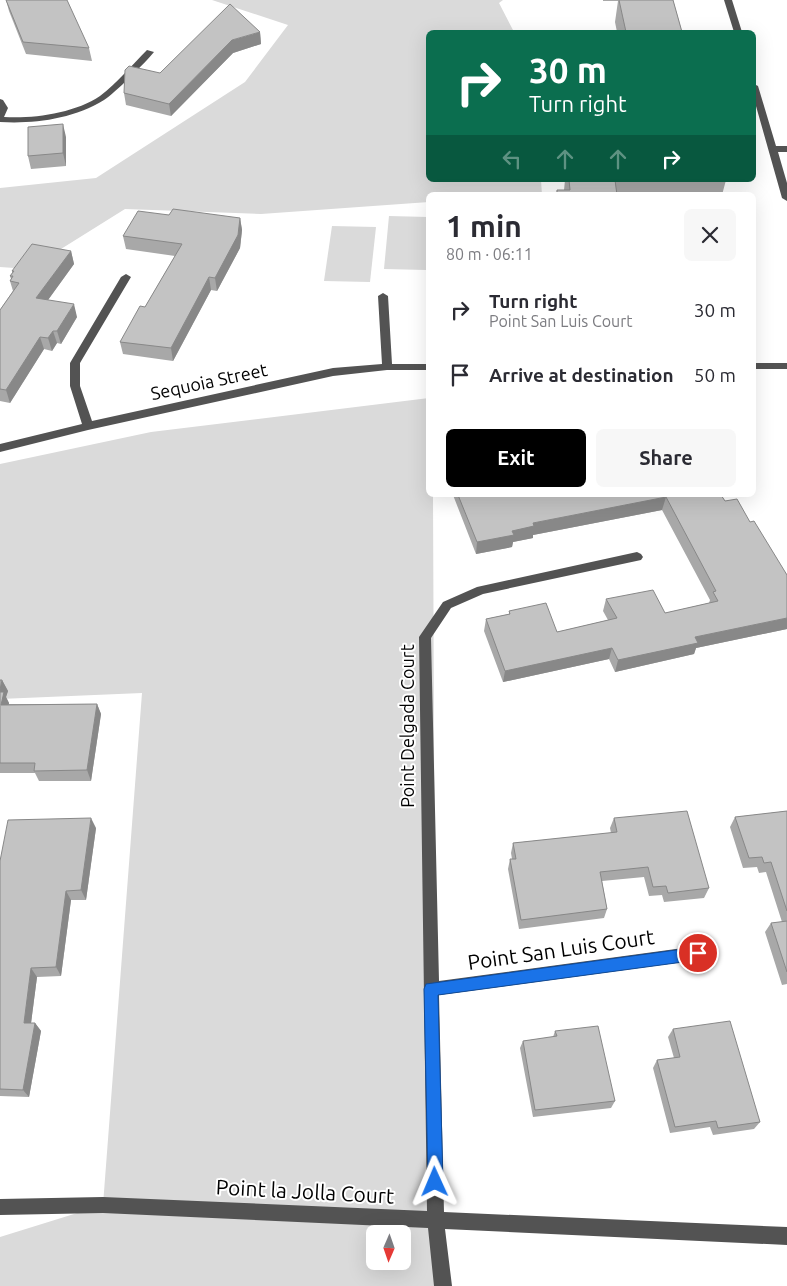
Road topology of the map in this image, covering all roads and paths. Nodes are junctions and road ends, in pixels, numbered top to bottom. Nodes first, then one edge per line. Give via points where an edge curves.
1 (728, 0) edge
2 (737, 30) edge
3 (150, 52) dead end
4 (756, 93) edge
5 (0, 102) edge
6 (0, 118) edge
7 (772, 149) junction
8 (787, 149) edge
9 (787, 198) edge
10 (126, 276) dead end
11 (383, 296) dead end
12 (756, 366) edge
13 (787, 366) edge
14 (387, 367) junction
15 (426, 367) edge
16 (88, 426) junction
17 (0, 448) edge
18 (637, 557) dead end
19 (698, 953) dead end
20 (431, 989) junction
21 (0, 1206) edge
22 (436, 1221) junction
23 (787, 1236) edge
24 (443, 1286) edge

1 - 2 street
3 - 6 street via 102,98 66,114 24,121
4 - 7 street
5 - 6 street via 4,108
7 - 8 street
7 - 9 street
10 - 16 street via 75,362 75,386
11 - 14 street
12 - 13 street
14 - 15 street, Sequoia Street
14 - 16 street, Sequoia Street via 334,372
16 - 17 street, Sequoia Street
18 - 20 street, Point Delgada Court via 481,590 447,605 425,637
19 - 20 street, Point San Luis Court
20 - 22 street, Point Delgada Court
21 - 22 street, Point la Jolla Court via 103,1205
22 - 23 street, Point la Jolla Court
22 - 24 street, Point Delgada Court

